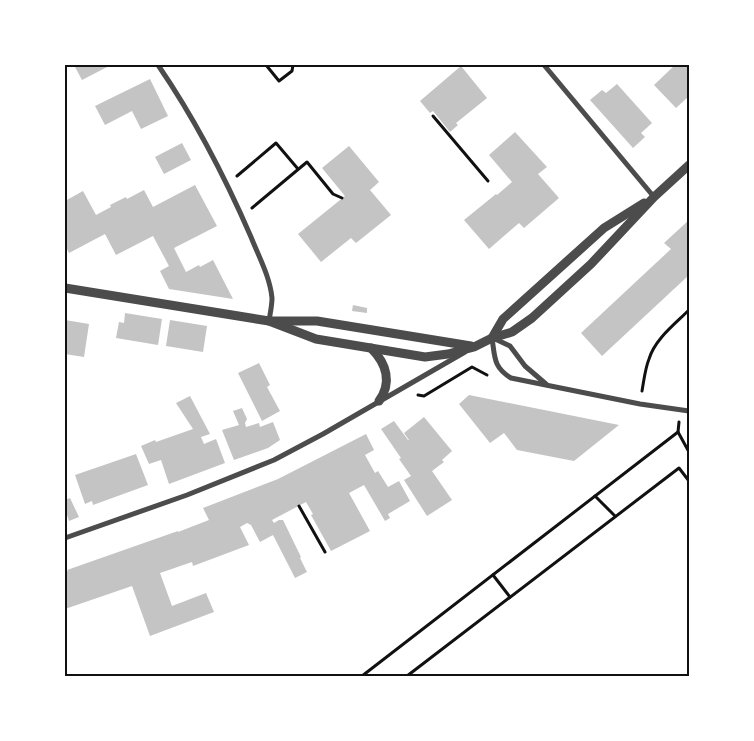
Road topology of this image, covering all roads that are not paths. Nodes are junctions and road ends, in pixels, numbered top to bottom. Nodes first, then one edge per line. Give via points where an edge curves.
1 (158, 65) edge
2 (544, 65) edge
3 (689, 164) edge
4 (654, 197) junction
5 (65, 288) edge
6 (269, 321) junction
7 (492, 338) junction
8 (474, 347) junction
9 (371, 348) junction
10 (547, 384) junction
11 (380, 401) junction
12 (689, 411) edge
13 (65, 538) edge

1 - 6 street via 192,118 242,217 268,277 272,300
2 - 4 street
3 - 4 street
4 - 7 street via 604,228 503,319
4 - 7 street via 591,264 532,318 512,332
5 - 6 street
6 - 8 street via 317,321
6 - 9 street via 316,339
7 - 8 street
7 - 10 street via 510,346 525,366
7 - 10 street via 496,365 506,375
8 - 9 street via 425,357
8 - 11 street
9 - 11 street via 380,357 386,375 386,392
10 - 12 street
11 - 13 street via 274,460

